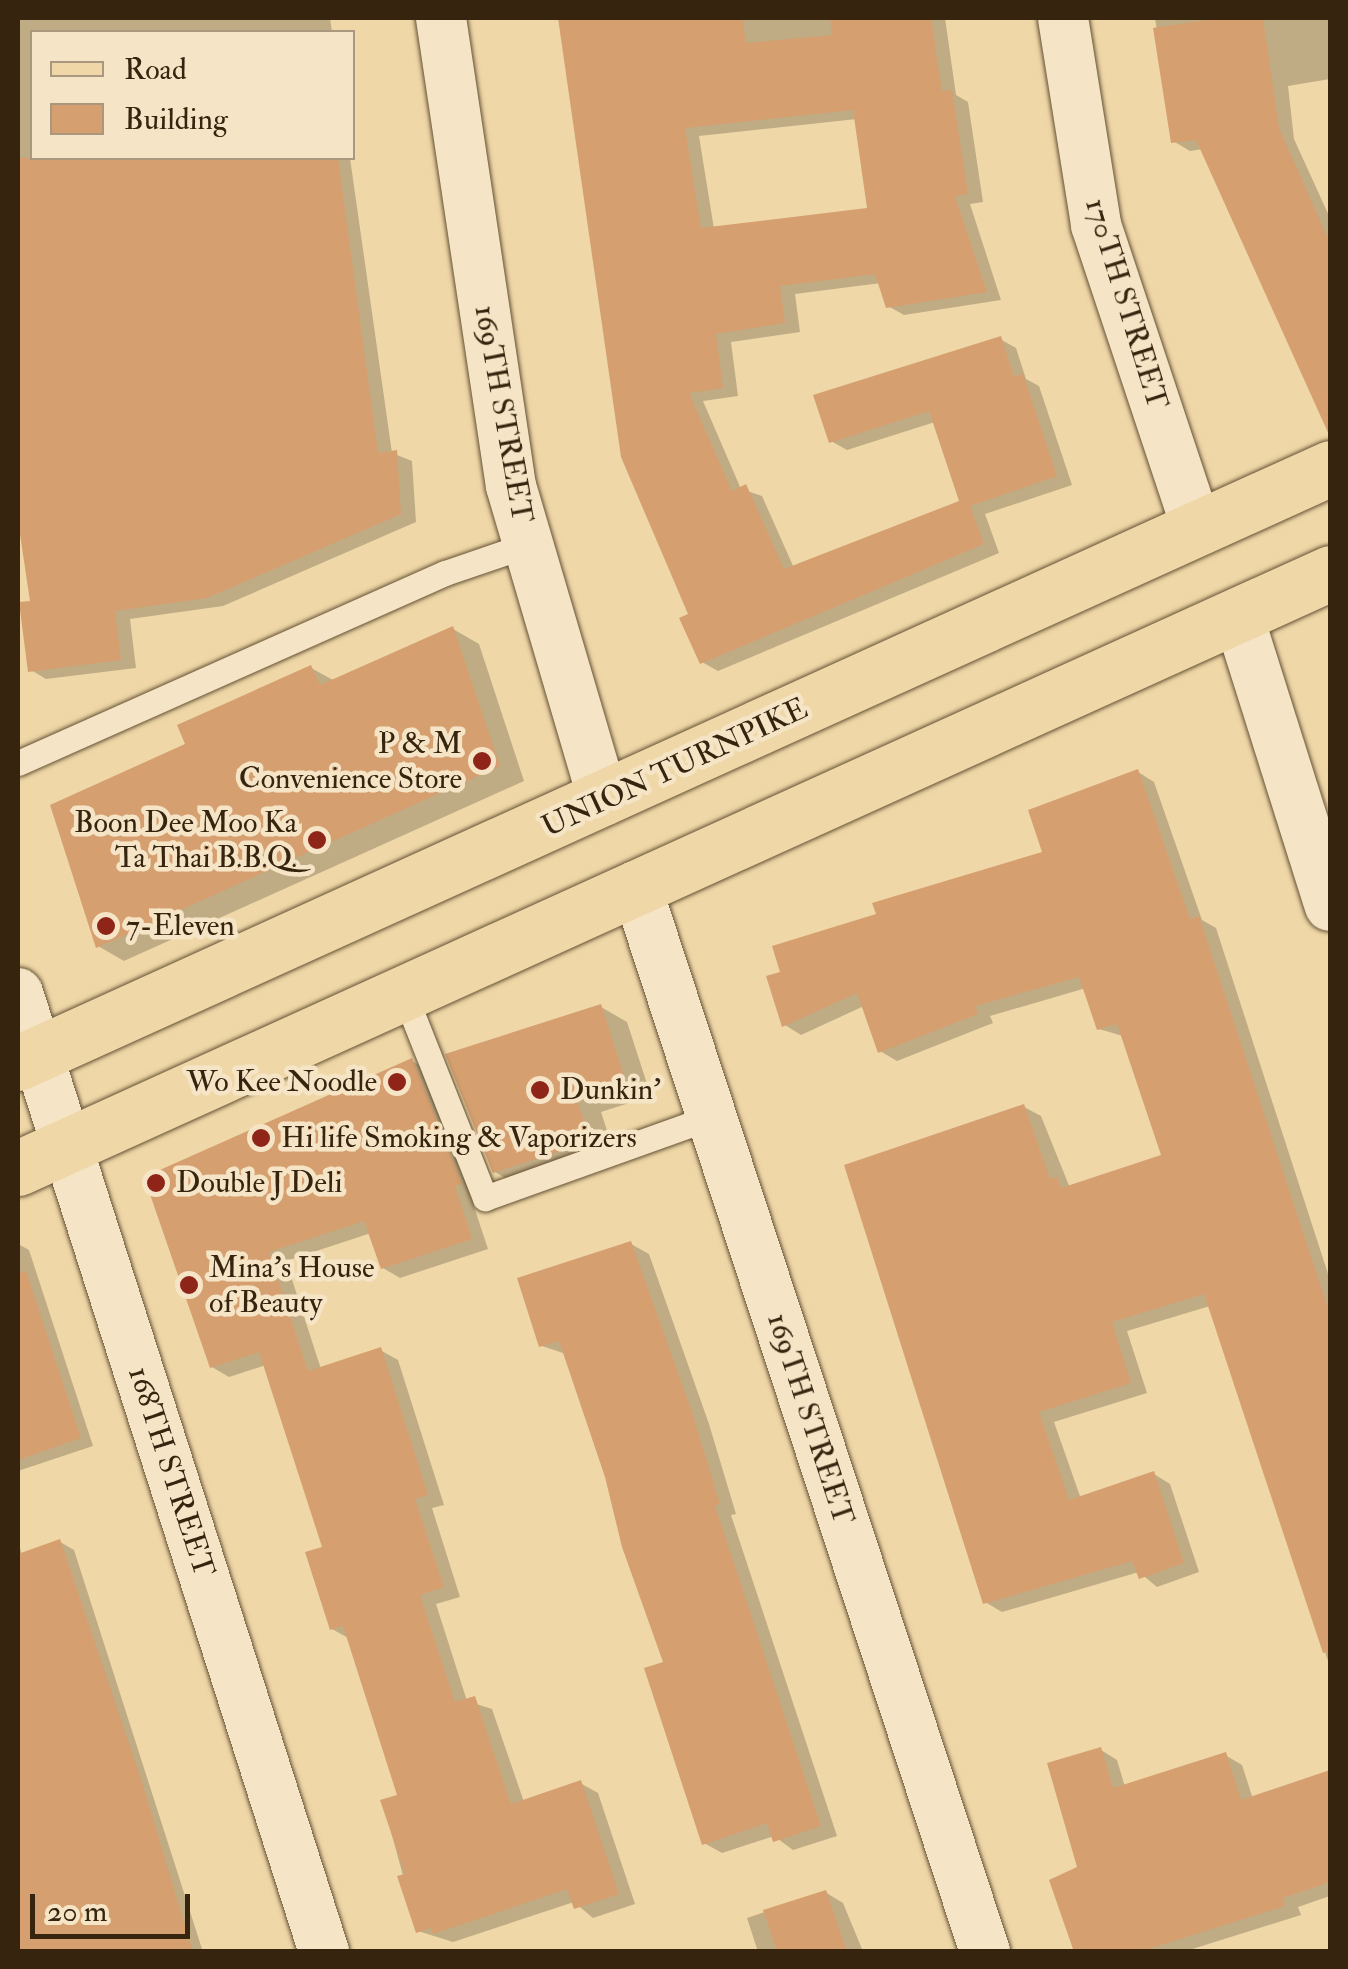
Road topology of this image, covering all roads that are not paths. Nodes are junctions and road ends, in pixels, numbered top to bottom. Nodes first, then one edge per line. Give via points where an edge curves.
1 (441, 18) edge
2 (1063, 18) edge
3 (1330, 468) edge
4 (1196, 528) junction
5 (527, 546) junction
6 (1330, 573) edge
7 (1238, 615) junction
8 (18, 763) edge
9 (604, 801) junction
10 (636, 886) junction
11 (1330, 906) edge
12 (404, 992) junction
13 (18, 993) edge
14 (27, 1059) edge
15 (711, 1117) junction
16 (67, 1146) junction
17 (18, 1168) edge
18 (324, 1952) edge
19 (985, 1952) edge

1 - 5 street, 169TH STREET via 511,486
2 - 4 street, 170TH STREET via 1096,225
3 - 4 main road, UNION TURNPIKE
4 - 9 main road, UNION TURNPIKE
5 - 8 lane via 445,573
5 - 9 street, 169TH STREET
6 - 7 main road
7 - 10 main road
7 - 11 street
9 - 14 main road, UNION TURNPIKE
10 - 12 main road
10 - 15 street, 169TH STREET
12 - 15 lane via 485,1198
12 - 16 main road
13 - 14 street, 168TH STREET
14 - 16 street, 168TH STREET
15 - 19 street, 169TH STREET
16 - 17 main road
16 - 18 street, 168TH STREET

